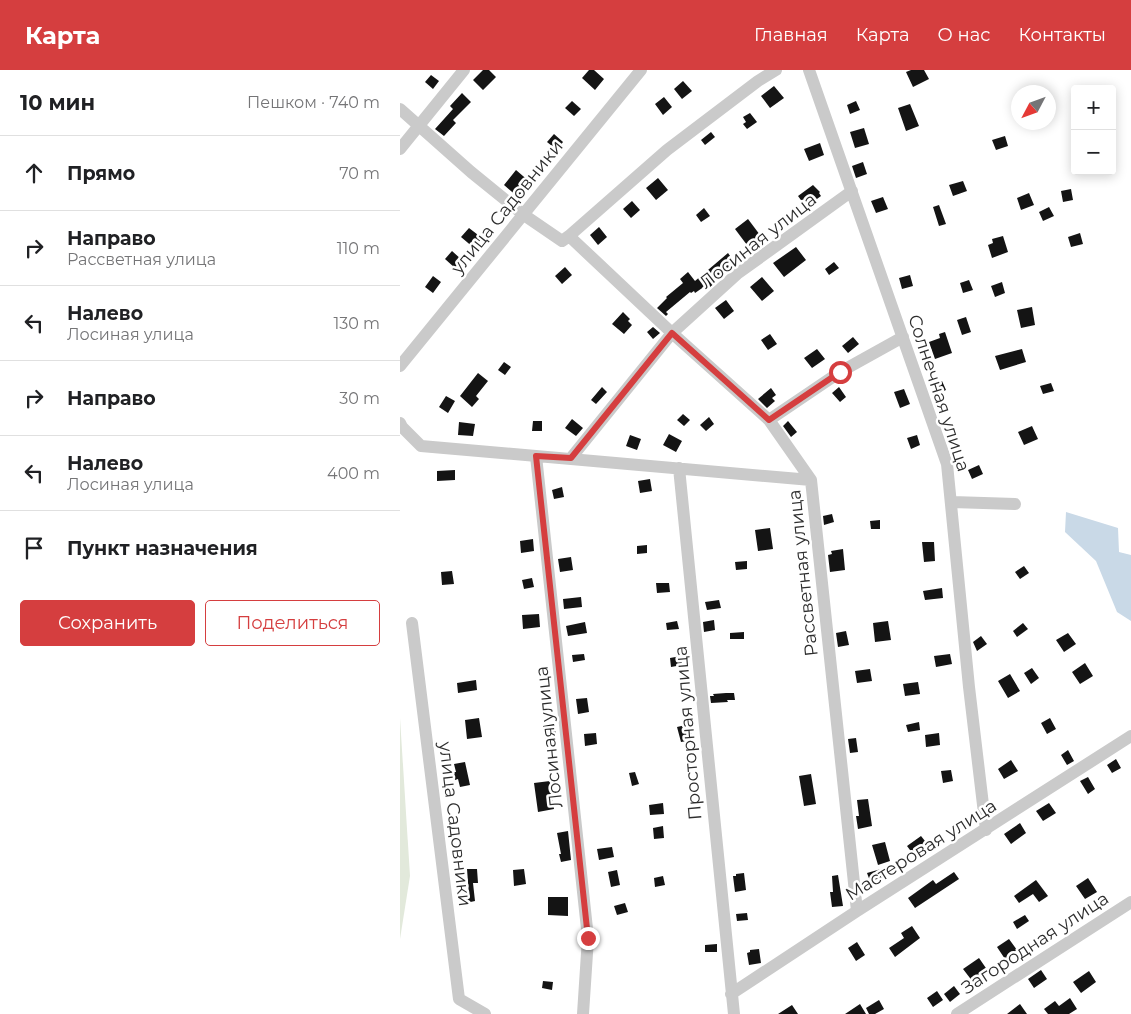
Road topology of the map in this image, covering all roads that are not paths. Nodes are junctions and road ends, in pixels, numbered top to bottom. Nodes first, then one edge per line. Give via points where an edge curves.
1 (464, 70) edge
2 (641, 70) edge
3 (776, 70) edge
4 (809, 70) edge
5 (400, 109) edge
6 (419, 125) junction
7 (400, 148) edge
8 (852, 191) junction
9 (524, 215) junction
10 (569, 236) junction
11 (672, 333) junction
12 (903, 337) junction
13 (400, 366) edge
14 (769, 420) junction
15 (400, 423) edge
16 (536, 456) junction
17 (571, 458) junction
18 (679, 468) junction
19 (811, 480) junction
20 (952, 502) junction
21 (1015, 504) dead end
22 (412, 623) dead end
23 (1131, 736) edge
24 (986, 830) junction
25 (1131, 902) edge
26 (857, 911) junction
27 (731, 994) junction
28 (485, 1014) edge
29 (584, 1014) edge
30 (734, 1014) edge
31 (957, 1014) edge

1 - 6 street
2 - 9 street, улица Садовники
3 - 10 street via 668,150
4 - 8 street, Солнечная улица
5 - 6 street
6 - 7 street
6 - 9 street
8 - 11 street, Лосиная улица via 737,274
8 - 12 street, Солнечная улица
9 - 10 street via 562,241
9 - 13 street, улица Садовники
10 - 11 street, Рассветная улица
11 - 14 street, Рассветная улица
11 - 17 street, Лосиная улица
12 - 14 street via 840,372
12 - 20 street, Солнечная улица via 947,464
14 - 19 street, Рассветная улица
15 - 16 street via 421,446
16 - 17 street
16 - 29 street, Лосиная улица via 588,938
17 - 18 street
18 - 19 street
18 - 27 street, Просторная улица
19 - 26 street, Рассветная улица
20 - 21 street
20 - 24 street, Солнечная улица via 968,687
22 - 28 street, улица Садовники via 459,999
23 - 24 street, Мастеровая улица
24 - 26 street, Мастеровая улица
25 - 31 street, Загородная улица
26 - 27 street, Мастеровая улица
27 - 30 street, Просторная улица

